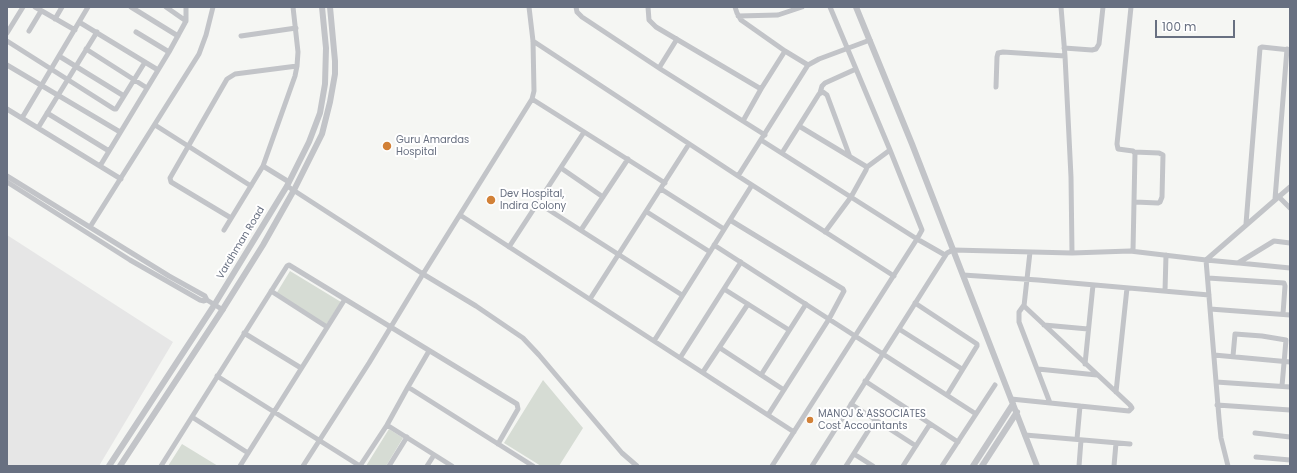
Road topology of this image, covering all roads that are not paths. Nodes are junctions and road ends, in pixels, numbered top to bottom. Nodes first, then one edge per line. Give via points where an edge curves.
1 (23, 7) edge
2 (35, 7) edge
3 (62, 7) edge
4 (88, 7) edge
5 (131, 7) edge
6 (186, 7) edge
7 (213, 7) edge
8 (293, 7) edge
9 (322, 7) edge
10 (330, 7) edge
11 (529, 7) edge
12 (576, 7) edge
13 (648, 7) edge
14 (735, 7) edge
15 (802, 7) edge
16 (830, 7) edge
17 (856, 7) edge
18 (1061, 7) edge
19 (1103, 7) edge
20 (1131, 7) edge
21 (168, 8) edge
22 (41, 11) junction
23 (738, 16) junction
24 (55, 19) junction
25 (79, 22) junction
26 (186, 22) junction
27 (296, 28) junction
28 (75, 30) junction
29 (29, 31) dead end
30 (97, 32) junction
31 (136, 32) dead end
32 (7, 33) edge
33 (178, 36) junction
34 (241, 36) dead end
35 (677, 39) junction
36 (870, 40) junction
37 (7, 41) edge
38 (533, 41) junction
39 (848, 48) junction
40 (1064, 48) junction
41 (86, 49) junction
42 (1288, 50) edge
43 (786, 51) junction
44 (169, 52) junction
45 (59, 56) junction
46 (1065, 56) junction
47 (145, 62) junction
48 (808, 65) junction
49 (298, 66) junction
50 (8, 67) edge
51 (75, 67) junction
52 (659, 68) junction
53 (52, 69) junction
54 (856, 69) junction
55 (158, 70) junction
56 (67, 80) junction
57 (134, 80) junction
58 (42, 86) junction
59 (996, 87) dead end
60 (147, 88) junction
61 (761, 89) junction
62 (820, 93) junction
63 (58, 96) junction
64 (124, 96) junction
65 (532, 99) junction
66 (7, 109) edge
67 (47, 113) junction
68 (22, 118) junction
69 (743, 121) junction
70 (155, 125) junction
71 (800, 126) junction
72 (38, 128) junction
73 (120, 132) junction
74 (584, 132) junction
75 (763, 137) junction
76 (689, 144) junction
77 (188, 146) junction
78 (890, 150) junction
79 (109, 151) junction
80 (1134, 152) junction
81 (782, 153) junction
82 (850, 157) junction
83 (628, 159) junction
84 (100, 166) junction
85 (263, 166) junction
86 (866, 167) junction
87 (561, 168) junction
88 (7, 176) edge
89 (738, 176) junction
90 (121, 179) junction
91 (7, 182) edge
92 (665, 183) junction
93 (288, 184) junction
94 (752, 185) junction
95 (251, 186) junction
96 (1290, 186) edge
97 (661, 189) junction
98 (294, 190) junction
99 (603, 197) junction
100 (851, 197) junction
101 (1277, 198) junction
102 (1135, 202) junction
103 (538, 203) junction
104 (1290, 208) edge
105 (647, 212) junction
106 (460, 215) junction
107 (231, 218) junction
108 (730, 220) junction
109 (1246, 224) junction
110 (90, 227) junction
111 (724, 229) junction
112 (224, 230) dead end
113 (581, 230) junction
114 (825, 232) junction
115 (917, 239) junction
116 (1290, 242) edge
117 (714, 245) junction
118 (509, 247) junction
119 (953, 250) junction
120 (1133, 251) junction
121 (710, 252) junction
122 (1030, 252) junction
123 (1072, 253) junction
124 (619, 254) junction
125 (945, 255) junction
126 (1166, 255) junction
127 (1206, 260) junction
128 (741, 262) junction
129 (1238, 263) junction
130 (1290, 268) edge
131 (423, 274) junction
132 (962, 275) junction
133 (894, 276) junction
134 (1208, 278) junction
135 (1027, 280) junction
136 (1093, 285) junction
137 (1126, 288) junction
138 (724, 289) junction
139 (271, 291) junction
140 (1165, 291) junction
141 (682, 295) junction
142 (1209, 295) junction
143 (345, 299) junction
144 (590, 299) junction
145 (207, 300) junction
146 (915, 303) junction
147 (215, 304) junction
148 (748, 304) junction
149 (806, 304) junction
150 (1024, 306) junction
151 (1210, 309) junction
152 (222, 310) junction
153 (1283, 314) junction
154 (1290, 315) edge
155 (829, 319) junction
156 (1044, 325) junction
157 (327, 327) junction
158 (390, 327) junction
159 (899, 328) junction
160 (1088, 329) junction
161 (789, 330) junction
162 (244, 333) junction
163 (855, 336) junction
164 (654, 341) junction
165 (720, 348) junction
166 (429, 351) junction
167 (883, 354) junction
168 (1214, 355) junction
169 (1234, 356) junction
170 (680, 358) junction
171 (1287, 361) edge
172 (1085, 364) junction
173 (301, 368) junction
174 (962, 369) junction
175 (1038, 369) junction
176 (703, 372) junction
177 (761, 375) junction
178 (1097, 375) junction
179 (217, 376) junction
180 (865, 381) junction
181 (1216, 382) junction
182 (995, 385) dead end
183 (1282, 386) junction
184 (408, 387) junction
185 (1290, 387) edge
186 (784, 390) junction
187 (1116, 392) junction
188 (947, 395) junction
189 (1012, 401) junction
190 (1050, 403) junction
191 (851, 404) junction
192 (1217, 404) junction
193 (1080, 406) junction
194 (1290, 410) edge
195 (275, 412) junction
196 (1017, 412) junction
197 (976, 414) junction
198 (768, 415) junction
199 (192, 417) junction
200 (875, 420) junction
201 (930, 424) junction
202 (387, 425) junction
203 (794, 432) junction
204 (1255, 433) dead end
205 (1025, 435) junction
206 (407, 437) junction
207 (1290, 437) edge
208 (1079, 439) junction
209 (319, 440) junction
210 (958, 442) junction
211 (1116, 443) junction
212 (498, 444) junction
213 (1130, 444) dead end
214 (916, 446) junction
215 (248, 453) junction
216 (854, 454) junction
217 (434, 455) junction
218 (1256, 457) dead end
219 (1290, 460) edge
220 (815, 465) edge
221 (109, 466) edge
222 (120, 466) edge
223 (161, 466) edge
224 (240, 466) edge
225 (303, 466) edge
226 (360, 466) edge
227 (389, 466) edge
228 (427, 466) edge
229 (452, 466) edge
230 (533, 466) edge
231 (637, 466) edge
232 (772, 466) edge
233 (846, 466) edge
234 (873, 466) edge
235 (904, 466) edge
236 (942, 466) edge
237 (974, 466) edge
238 (982, 466) edge
239 (1037, 466) edge
240 (1079, 466) edge
241 (1114, 466) edge
242 (1228, 466) edge

1 - 32 street
2 - 22 street
3 - 24 street
4 - 25 street
5 - 33 street
6 - 26 street
7 - 70 street via 199,54
8 - 27 street
9 - 93 street, Vardhman Road via 326,48 323,99 309,142
10 - 98 street, Vardhman Road via 336,61 334,86 322,134
11 - 38 street
12 - 52 street via 582,17
13 - 35 street via 651,23
14 - 23 street
15 - 23 street via 778,15
16 - 39 street
17 - 36 street
18 - 40 street
19 - 40 street via 1099,44 1096,49
20 - 80 street via 1117,144 1118,149
21 - 26 street
22 - 24 street
22 - 29 street
23 - 43 street
24 - 28 street
25 - 28 street
25 - 30 street
26 - 33 street
27 - 34 street
27 - 49 street
28 - 45 street
30 - 41 street
30 - 47 street
31 - 44 street
33 - 44 street
35 - 52 street
35 - 61 street
36 - 39 street
36 - 119 street
37 - 53 street
38 - 65 street
38 - 76 street
39 - 48 street
39 - 54 street
40 - 46 street
41 - 51 street
41 - 57 street
42 - 101 street
42 - 109 street via 1260,48
43 - 48 street
43 - 61 street
44 - 55 street
45 - 51 street
45 - 53 street
46 - 59 street via 998,53
46 - 123 street
47 - 55 street
47 - 57 street
48 - 75 street
49 - 77 street via 231,76
49 - 85 street
50 - 58 street
51 - 56 street
51 - 64 street
52 - 69 street
53 - 56 street
53 - 58 street
54 - 62 street via 825,83
54 - 78 street
55 - 60 street
56 - 63 street
56 - 64 street via 114,110
57 - 60 street
57 - 64 street
58 - 63 street
58 - 68 street
60 - 73 street
61 - 69 street
62 - 71 street
62 - 82 street via 827,95
63 - 67 street
63 - 73 street
65 - 74 street
65 - 106 street
66 - 68 street
67 - 72 street
67 - 79 street
68 - 72 street
69 - 75 street
70 - 77 street
70 - 90 street
71 - 81 street
71 - 82 street
72 - 84 street
73 - 79 street
74 - 83 street
74 - 87 street
75 - 81 street
75 - 89 street
76 - 89 street
76 - 92 street
77 - 95 street
77 - 107 street via 170,180
78 - 86 street
78 - 115 street via 922,230
79 - 84 street
80 - 102 street
80 - 102 street via 1163,155 1160,202
81 - 100 street
82 - 86 street
83 - 92 street
83 - 99 street
84 - 90 street
85 - 93 street
85 - 95 street
86 - 100 street
87 - 99 street
87 - 103 street
88 - 110 street
89 - 94 street
90 - 110 street
91 - 145 street via 130,260 200,300
92 - 97 street
93 - 98 street
93 - 147 street, Vardhman Road
94 - 108 street
94 - 114 street
95 - 107 street
96 - 101 street
97 - 105 street
97 - 111 street
98 - 131 street
98 - 152 street, Vardhman Road
99 - 113 street
100 - 114 street
100 - 115 street
101 - 104 street
101 - 109 street
102 - 120 street
103 - 113 street
103 - 118 street
105 - 121 street
105 - 124 street
106 - 118 street
106 - 131 street
107 - 112 street
108 - 111 street
108 - 155 street via 843,289 844,294
109 - 127 street
110 - 145 street via 205,296
111 - 117 street
113 - 124 street
114 - 133 street
115 - 125 street
115 - 133 street
116 - 129 street via 1274,241
117 - 121 street
117 - 128 street
118 - 144 street
119 - 122 street
119 - 125 street
119 - 132 street
120 - 123 street
120 - 126 street
121 - 141 street
122 - 123 street
122 - 135 street
124 - 141 street
124 - 144 street
125 - 146 street
126 - 127 street
126 - 140 street
127 - 129 street
127 - 134 street
128 - 138 street
128 - 149 street
129 - 130 street
131 - 158 street
131 - 231 street via 523,338 622,454
132 - 135 street
132 - 189 street
133 - 163 street
134 - 142 street
134 - 153 street via 1284,283
135 - 136 street
135 - 150 street
136 - 137 street
136 - 160 street
137 - 140 street
137 - 187 street
138 - 148 street
138 - 170 street
139 - 143 street via 289,265
139 - 157 street
139 - 162 street
140 - 142 street
141 - 164 street
142 - 151 street
143 - 157 street
143 - 158 street
144 - 164 street
145 - 147 street
146 - 159 street
146 - 174 street via 977,344
147 - 152 street
147 - 221 street, Vardhman Road
148 - 161 street
148 - 165 street
149 - 155 street
149 - 161 street
150 - 156 street
150 - 175 street via 1019,312 1019,322
151 - 153 street
151 - 168 street
152 - 222 street, Vardhman Road
153 - 154 street
155 - 163 street
155 - 186 street
156 - 160 street
156 - 172 street
157 - 173 street
158 - 166 street
158 - 209 street
159 - 167 street
159 - 174 street
160 - 172 street
161 - 177 street
162 - 173 street
162 - 179 street
163 - 167 street
163 - 203 street
164 - 170 street
165 - 176 street
165 - 177 street
166 - 184 street
166 - 212 street via 517,404 518,409
167 - 180 street
167 - 188 street
168 - 169 street
168 - 181 street
169 - 171 street
169 - 171 street via 1236,334 1262,336 1286,340
170 - 176 street
171 - 183 street
172 - 178 street
173 - 195 street
174 - 188 street
175 - 178 street
175 - 190 street
176 - 198 street
177 - 186 street
178 - 187 street
179 - 195 street
179 - 199 street
180 - 191 street
180 - 201 street
181 - 183 street
181 - 192 street
182 - 197 street
183 - 185 street
184 - 202 street
184 - 212 street
186 - 198 street
187 - 193 street via 1130,405 1129,411
188 - 197 street
189 - 190 street
189 - 196 street
189 - 237 street
190 - 193 street
191 - 200 street
191 - 220 street
192 - 194 street
192 - 242 street via 1221,438
193 - 208 street
195 - 209 street
195 - 215 street
196 - 205 street
196 - 238 street
197 - 210 street
198 - 203 street
199 - 215 street
199 - 223 street
200 - 214 street
200 - 216 street
201 - 210 street
201 - 214 street
202 - 206 street
202 - 226 street
203 - 232 street
204 - 207 street
205 - 208 street
205 - 239 street
206 - 217 street
206 - 227 street
208 - 211 street
208 - 240 street
209 - 225 street
209 - 226 street
210 - 236 street
211 - 213 street
211 - 241 street
212 - 230 street
214 - 235 street
215 - 224 street
216 - 233 street
216 - 234 street
217 - 228 street
217 - 229 street
218 - 219 street

